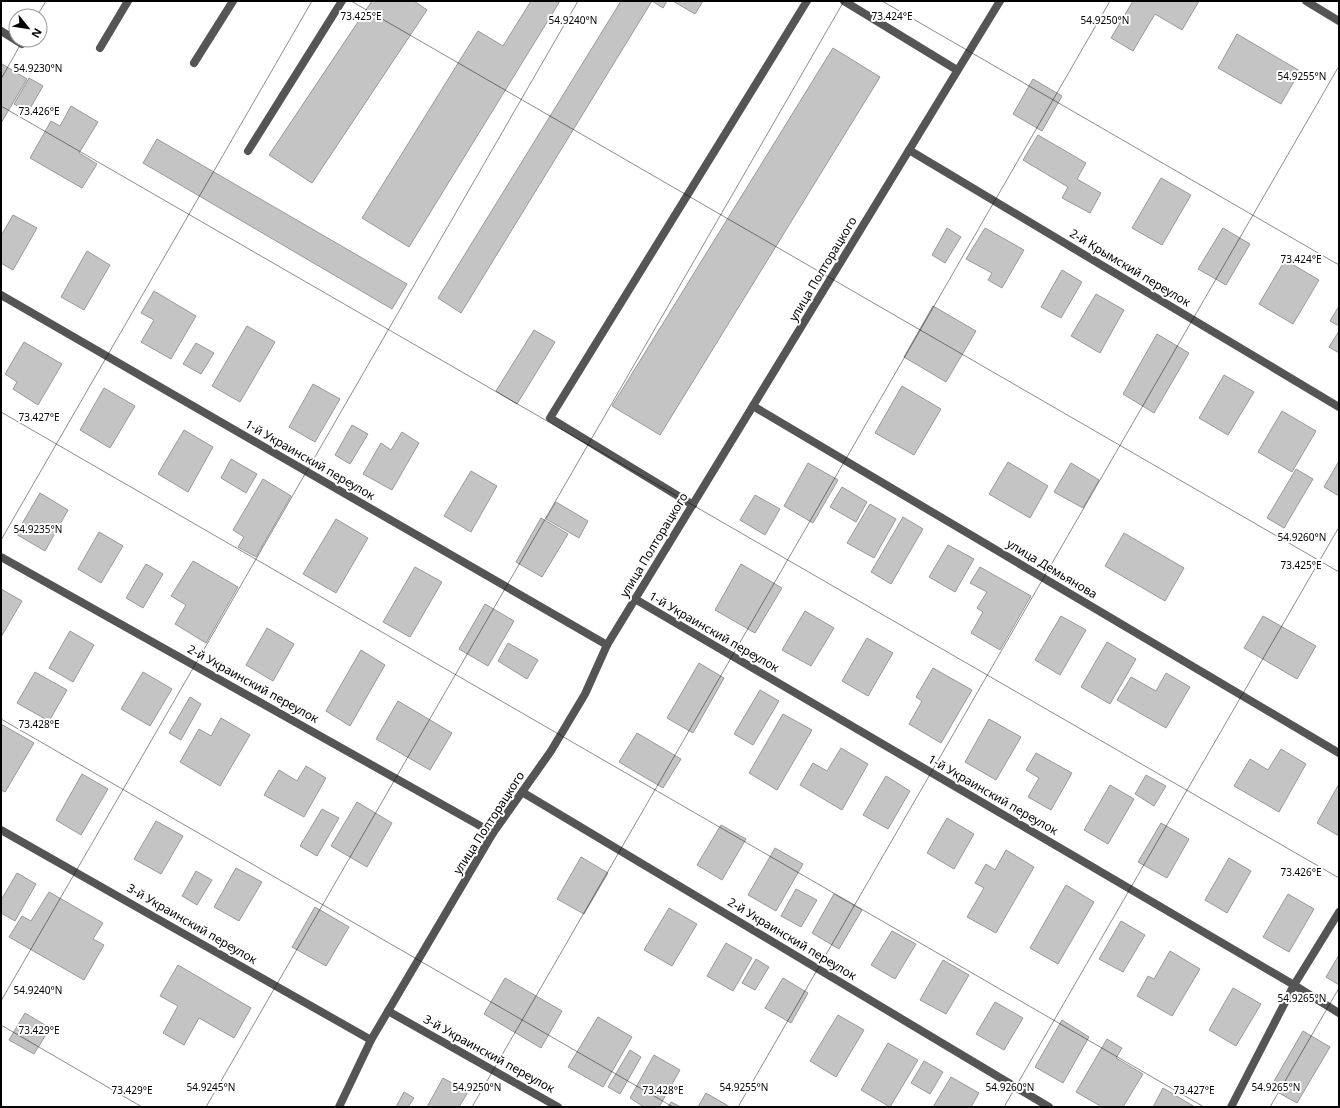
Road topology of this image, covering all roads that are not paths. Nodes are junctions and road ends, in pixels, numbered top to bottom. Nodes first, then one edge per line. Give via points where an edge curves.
1 (128, 1) edge
2 (233, 1) edge
3 (342, 1) edge
4 (807, 1) edge
5 (844, 1) edge
6 (1000, 1) edge
7 (1306, 1) edge
8 (1339, 21) edge
9 (100, 48) dead end
10 (194, 63) dead end
11 (957, 70) junction
12 (909, 150) junction
13 (248, 151) dead end
14 (1, 295) edge
15 (753, 406) junction
16 (1339, 407) edge
17 (693, 505) junction
18 (1, 557) edge
19 (635, 600) junction
20 (607, 646) junction
21 (1339, 753) edge
22 (522, 792) junction
23 (1, 830) edge
24 (493, 833) junction
25 (1339, 912) edge
26 (1294, 985) junction
27 (388, 1011) junction
28 (1339, 1013) edge
29 (371, 1040) junction
30 (339, 1107) edge
31 (558, 1107) edge
32 (1049, 1107) edge
33 (1231, 1107) edge

1 - 9 street
2 - 10 street
3 - 13 street
4 - 17 street via 550,418
5 - 11 street
6 - 11 street, улица Полторацкого
7 - 8 street
11 - 12 street, улица Полторацкого
12 - 15 street, улица Полторацкого
12 - 16 street, 2-й Крымский переулок
14 - 20 street, 1-й Украинский переулок
15 - 17 street, улица Полторацкого
15 - 21 street, улица Демьянова
17 - 19 street, улица Полторацкого
18 - 24 street, 2-й Украинский переулок
19 - 20 street, улица Полторацкого
19 - 26 street, 1-й Украинский переулок
20 - 22 street, улица Полторацкого via 585,694 551,751
22 - 24 street, улица Полторацкого
22 - 32 street, 2-й Украинский переулок
23 - 29 street, 3-й Украинский переулок
24 - 27 street, улица Полторацкого
25 - 26 street
26 - 28 street, 1-й Украинский переулок
26 - 33 street
27 - 29 street, улица Полторацкого
27 - 31 street, 3-й Украинский переулок
29 - 30 street, улица Полторацкого

